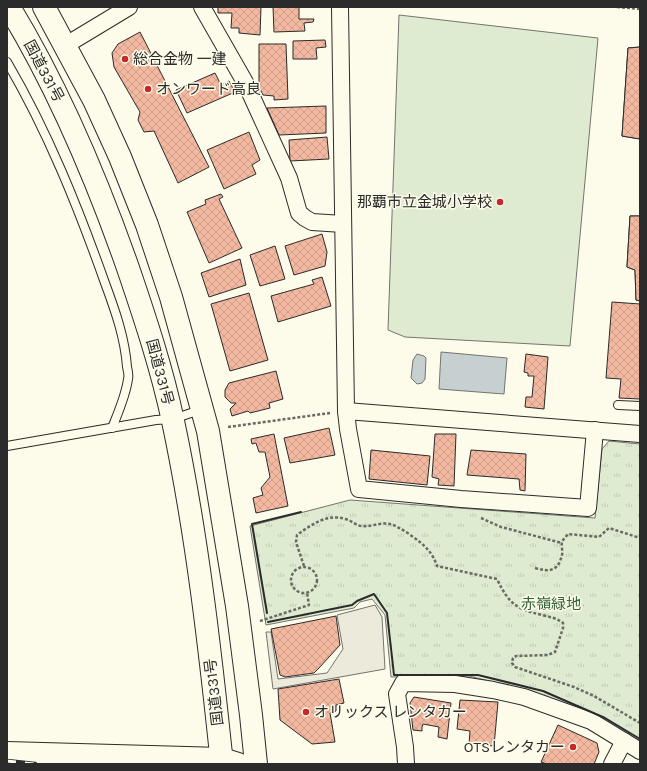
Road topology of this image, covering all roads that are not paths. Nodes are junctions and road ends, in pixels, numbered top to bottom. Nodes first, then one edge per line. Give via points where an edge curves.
1 (9, 7) edge
2 (44, 7) edge
3 (129, 7) edge
4 (202, 7) edge
5 (340, 7) edge
6 (66, 45) junction
7 (7, 62) edge
8 (343, 224) junction
9 (618, 405) dead end
10 (640, 406) edge
11 (202, 410) junction
12 (346, 411) junction
13 (173, 419) junction
14 (112, 428) junction
15 (595, 430) junction
16 (640, 434) edge
17 (7, 446) edge
18 (624, 741) junction
19 (640, 751) edge
20 (7, 753) edge
21 (227, 762) edge
22 (256, 764) edge
23 (406, 764) edge
24 (612, 764) edge

1 - 13 main road, 国道331号 via 38,58 92,169 145,317
2 - 6 main road, 国道331号
3 - 6 street
4 - 8 street via 246,84 289,178 299,213 312,222
5 - 8 street
6 - 11 main road, 国道331号 via 120,157 147,225 171,296
7 - 14 lane via 55,156 85,227 115,310 126,354 128,379
8 - 12 street
9 - 10 lane
11 - 13 lane
11 - 22 main road, 国道331号 via 208,431 237,606
12 - 15 street
12 - 15 street via 359,490 461,499 588,508
13 - 14 lane
13 - 21 main road, 国道331号 via 188,499
14 - 17 lane
15 - 16 street
18 - 19 street
18 - 23 street via 590,721 524,696 455,684 403,683 397,694
18 - 24 street
20 - 21 main road

